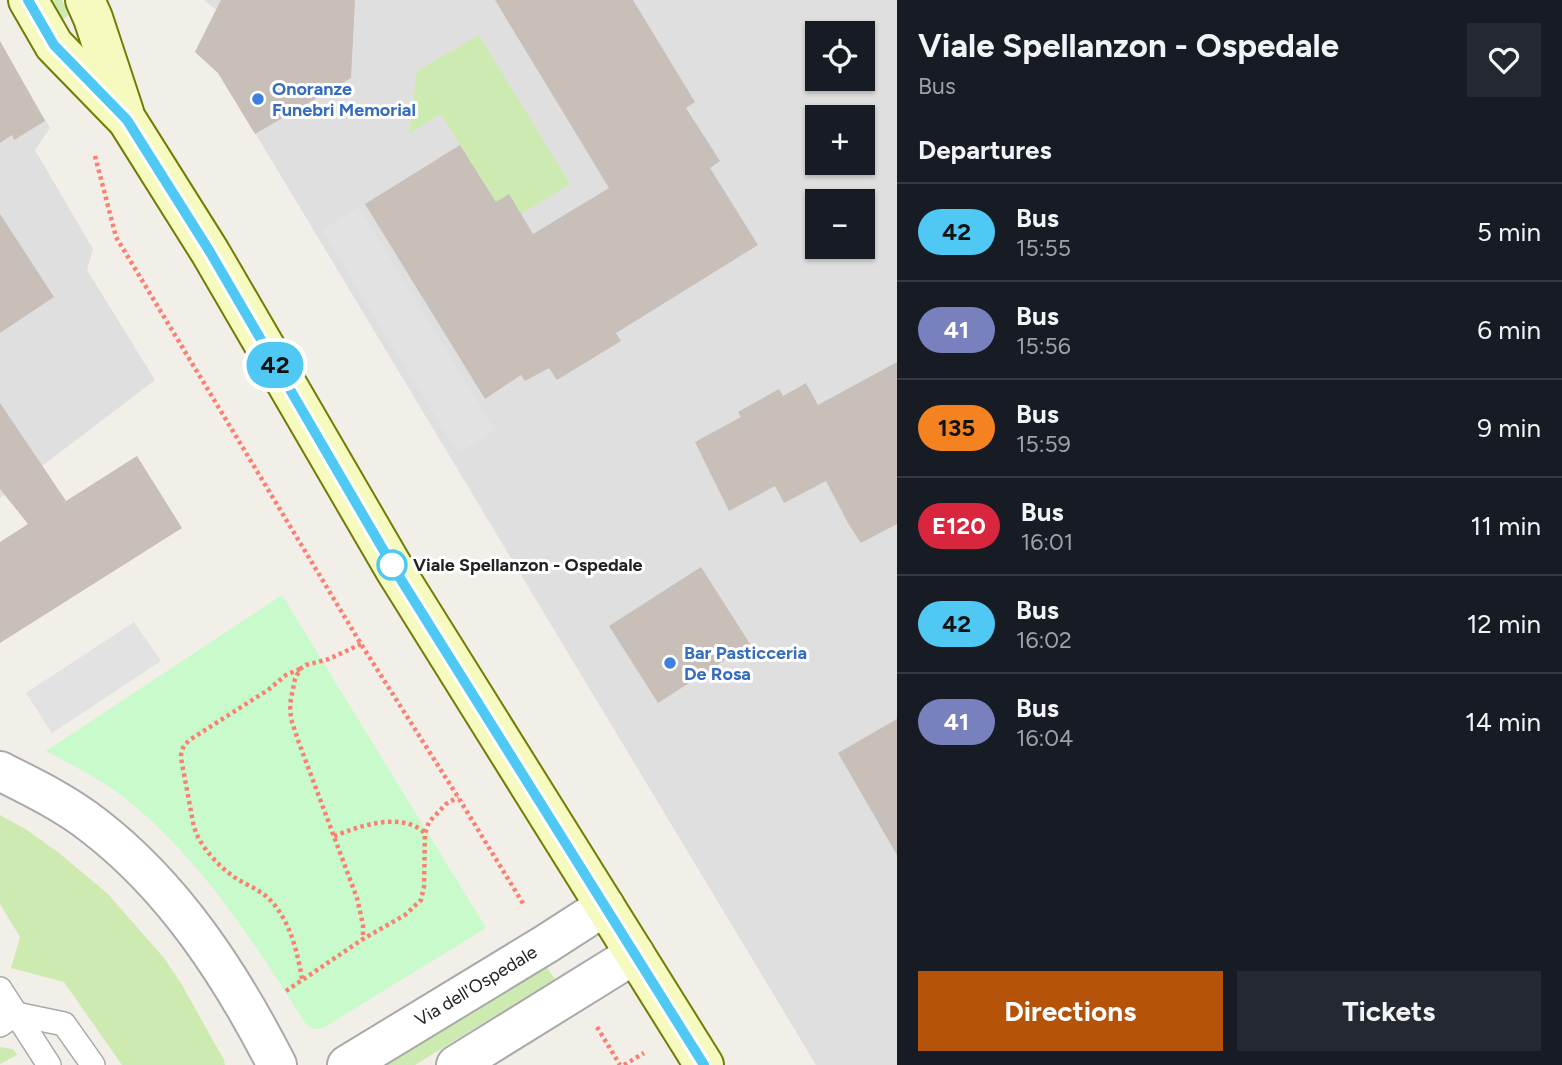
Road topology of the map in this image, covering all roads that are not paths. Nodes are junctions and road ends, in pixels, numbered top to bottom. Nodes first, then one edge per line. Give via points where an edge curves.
1 (29, 0) edge
2 (85, 0) edge
3 (127, 120) junction
4 (0, 771) edge
5 (605, 906) junction
6 (635, 954) junction
7 (0, 989) edge
8 (8, 1019) edge
9 (49, 1065) edge
10 (93, 1065) edge
11 (277, 1065) edge
12 (347, 1065) edge
13 (456, 1065) edge
14 (704, 1065) edge

1 - 3 street via 54,45
2 - 3 street
3 - 5 street via 210,252 395,570
4 - 11 street via 93,825 161,889 199,933
5 - 6 street
5 - 12 street, Via dell'Ospedale
6 - 13 street
6 - 14 street
7 - 8 lane
8 - 9 lane
8 - 10 lane via 64,1024

